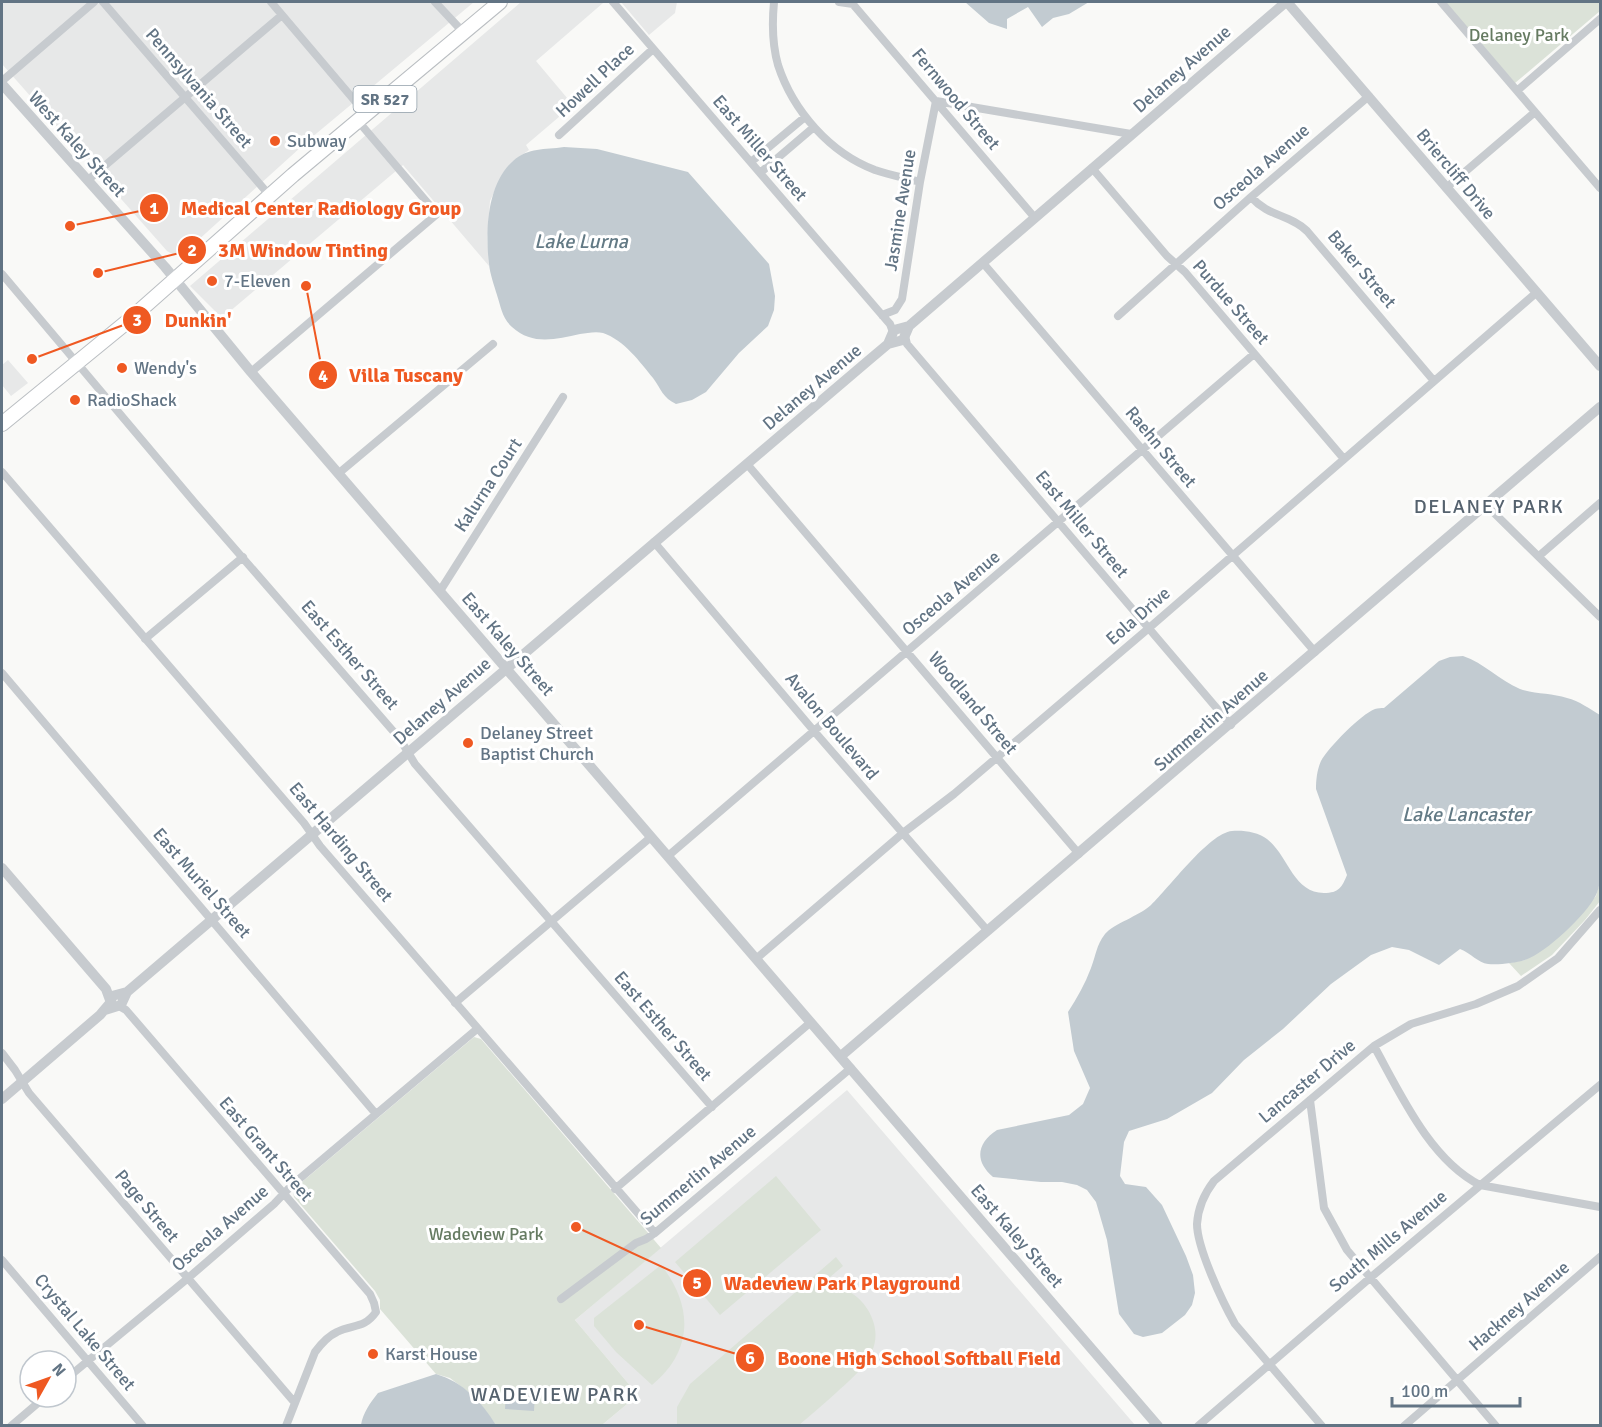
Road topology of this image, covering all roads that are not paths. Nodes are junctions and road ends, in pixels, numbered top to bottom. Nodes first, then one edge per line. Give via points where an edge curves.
1 (94, 2) edge
2 (103, 2) edge
3 (271, 2) edge
4 (435, 2) edge
5 (500, 2) edge
6 (613, 2) edge
7 (774, 2) edge
8 (839, 2) edge
9 (852, 2) edge
10 (1286, 2) edge
11 (1442, 2) edge
12 (282, 15) junction
13 (1600, 19) edge
14 (464, 33) junction
15 (654, 49) junction
16 (2, 83) edge
17 (1518, 90) junction
18 (185, 96) junction
19 (1369, 96) junction
20 (936, 100) junction
21 (1535, 112) junction
22 (362, 117) junction
23 (805, 117) junction
24 (814, 127) junction
25 (1131, 134) junction
26 (559, 135) dead end
27 (751, 162) junction
28 (1092, 168) junction
29 (760, 173) junction
30 (88, 180) junction
31 (920, 182) junction
32 (1446, 188) junction
33 (1600, 188) edge
34 (270, 196) junction
35 (1251, 198) junction
36 (1035, 218) junction
37 (983, 262) junction
38 (1176, 264) junction
39 (2, 274) edge
40 (175, 280) junction
41 (1536, 293) junction
42 (882, 315) junction
43 (1118, 316) dead end
44 (899, 335) junction
45 (493, 344) dead end
46 (1254, 354) junction
47 (77, 363) junction
48 (1600, 366) edge
49 (251, 372) junction
50 (1434, 381) junction
51 (563, 397) dead end
52 (1600, 407) edge
53 (2, 424) edge
54 (1142, 450) junction
55 (1344, 459) junction
56 (747, 464) junction
57 (2, 472) edge
58 (339, 473) junction
59 (1600, 503) edge
60 (1487, 506) junction
61 (1059, 522) junction
62 (654, 542) junction
63 (1234, 556) junction
64 (1539, 556) junction
65 (243, 557) junction
66 (440, 591) junction
67 (1600, 617) edge
68 (1149, 628) junction
69 (145, 639) junction
70 (907, 651) junction
71 (1315, 652) junction
72 (506, 668) junction
73 (2, 673) edge
74 (1231, 725) junction
75 (814, 731) junction
76 (408, 752) junction
77 (997, 758) junction
78 (903, 833) junction
79 (312, 834) junction
80 (651, 837) junction
81 (1079, 854) junction
82 (668, 856) junction
83 (2, 868) edge
84 (1600, 909) edge
85 (212, 920) junction
86 (552, 922) junction
87 (987, 930) junction
88 (757, 958) junction
89 (117, 1000) junction
90 (455, 1003) junction
91 (811, 1022) junction
92 (477, 1029) junction
93 (1374, 1046) junction
94 (2, 1053) edge
95 (841, 1056) junction
96 (851, 1068) junction
97 (22, 1081) junction
98 (1600, 1085) edge
99 (2, 1099) edge
100 (1310, 1100) junction
101 (712, 1107) junction
102 (376, 1114) junction
103 (1480, 1185) junction
104 (615, 1189) junction
105 (283, 1195) junction
106 (1600, 1207) edge
107 (655, 1233) junction
108 (1600, 1257) edge
109 (2, 1260) edge
110 (1370, 1278) junction
111 (187, 1279) junction
112 (561, 1299) dead end
113 (88, 1361) junction
114 (1269, 1364) junction
115 (78, 1369) edge
116 (1458, 1380) junction
117 (295, 1403) junction
118 (30, 1409) edge
119 (11, 1425) edge
120 (143, 1425) edge
121 (286, 1425) edge
122 (1158, 1425) edge
123 (1198, 1425) edge
124 (1322, 1425) edge
125 (1404, 1425) edge
126 (1496, 1425) edge

1 - 16 street
2 - 18 street, Pennsylvania Street
3 - 12 street
4 - 14 street
5 - 14 main road, SR 527
6 - 15 street, East Miller Street
7 - 23 street via 772,25 778,64
8 - 9 street
9 - 20 street, Fernwood Street
10 - 19 street, Briercliff Drive
10 - 25 street, Delaney Avenue
11 - 17 street
12 - 18 street
12 - 22 street
13 - 17 street
14 - 22 main road, SR 527
15 - 26 street, Howell Place
15 - 27 street, East Miller Street
16 - 30 street, West Kaley Street
17 - 21 street
18 - 30 street
18 - 34 street, Pennsylvania Street
19 - 32 street, Briercliff Drive
19 - 35 street, Osceola Avenue
20 - 25 street
20 - 31 street, Jasmine Avenue
20 - 36 street, Fernwood Street
21 - 32 street
21 - 33 street
22 - 34 main road, SR 527
22 - 49 street via 438,214
23 - 24 street
23 - 27 street
24 - 29 street
24 - 31 street via 874,170
25 - 28 street, Delaney Avenue
27 - 29 street, East Miller Street
28 - 36 street, Delaney Avenue
28 - 38 street, Purdue Street
29 - 42 street, East Miller Street
30 - 40 street, West Kaley Street
31 - 42 street, Jasmine Avenue via 902,299 895,310
32 - 41 street, Briercliff Drive
34 - 40 main road, SR 527
35 - 38 street, Osceola Avenue
35 - 50 street, Baker Street via 1269,213 1291,220 1307,231
36 - 37 street, Delaney Avenue
37 - 44 street, Delaney Avenue
37 - 54 street, Raehn Street
38 - 43 street, Osceola Avenue
38 - 46 street, Purdue Street
39 - 47 street, East Esther Street
40 - 47 main road, SR 527
40 - 49 street, East Kaley Street
41 - 48 street, Briercliff Drive
41 - 50 street, Eola Drive
42 - 44 street, East Miller Street
44 - 56 street, Delaney Avenue
44 - 61 street, East Miller Street
45 - 58 street
46 - 54 street, Osceola Avenue
46 - 55 street, Purdue Street
47 - 53 main road, SR 527
47 - 65 street, East Esther Street
49 - 58 street, East Kaley Street
50 - 55 street, Eola Drive
51 - 66 street, Kalurna Court
52 - 60 street, Summerlin Avenue
54 - 61 street, Osceola Avenue
54 - 63 street, Raehn Street
55 - 63 street, Eola Drive
56 - 62 street, Delaney Avenue
56 - 70 street, Woodland Street
57 - 69 street, East Harding Street
58 - 66 street, East Kaley Street
59 - 64 street
60 - 64 street
60 - 71 street, Summerlin Avenue
61 - 68 street, East Miller Street
61 - 70 street, Osceola Avenue
62 - 72 street, Delaney Avenue
62 - 75 street, Avalon Boulevard
63 - 68 street, Eola Drive
63 - 71 street, Raehn Street
64 - 67 street
65 - 69 street
65 - 76 street, East Esther Street
66 - 72 street, East Kaley Street
68 - 74 street, East Miller Street
68 - 77 street, Eola Drive
69 - 79 street, East Harding Street
70 - 75 street, Osceola Avenue
70 - 77 street, Woodland Street
71 - 74 street, Summerlin Avenue
72 - 76 street, Delaney Avenue
72 - 80 street, East Kaley Street
73 - 85 street, East Muriel Street
74 - 81 street, Summerlin Avenue
75 - 78 street, Avalon Boulevard
75 - 82 street, Osceola Avenue
76 - 79 street, Delaney Avenue
76 - 86 street, East Esther Street
77 - 78 street, Eola Drive
77 - 81 street, Woodland Street
78 - 87 street, Avalon Boulevard
78 - 88 street, Eola Drive
79 - 85 street, Delaney Avenue
79 - 90 street, East Harding Street
80 - 82 street, East Kaley Street
80 - 86 street
81 - 87 street, Summerlin Avenue
82 - 88 street, East Kaley Street
83 - 89 street, East Grant Street
84 - 93 street, Lancaster Drive via 1558,958 1518,986 1411,1024
85 - 89 street, Delaney Avenue
85 - 102 street, East Muriel Street
86 - 90 street
86 - 101 street, East Esther Street
87 - 95 street, Summerlin Avenue
88 - 91 street, East Kaley Street
89 - 97 street, Delaney Avenue
89 - 105 street, East Grant Street
90 - 92 street, East Harding Street
91 - 95 street, East Kaley Street
91 - 101 street
92 - 102 street, Osceola Avenue
92 - 104 street, East Harding Street
93 - 100 street, Lancaster Drive
93 - 103 street via 1424,1132 1451,1164
94 - 97 street, Page Street
95 - 96 street, East Kaley Street
96 - 107 street, Summerlin Avenue
96 - 122 street, East Kaley Street
97 - 99 street, Delaney Avenue
97 - 111 street, Page Street
98 - 103 street, South Mills Avenue
100 - 110 street via 1324,1208 1347,1250
100 - 114 street, Lancaster Drive via 1214,1182 1204,1193 1199,1209 1200,1242 1224,1306
101 - 104 street
102 - 105 street, Osceola Avenue
103 - 106 street
103 - 110 street, South Mills Avenue
104 - 107 street, East Harding Street
105 - 111 street, Osceola Avenue
105 - 117 street, East Grant Street via 370,1294 376,1312 366,1323 339,1330 323,1342 310,1360
107 - 112 street, Summerlin Avenue
108 - 116 street, Hackney Avenue
109 - 113 street, Crystal Lake Street
110 - 114 street, South Mills Avenue
110 - 116 street
111 - 113 street, Osceola Avenue
111 - 117 street, Page Street
113 - 115 street, Osceola Avenue
113 - 120 street, Crystal Lake Street
114 - 123 street, South Mills Avenue
114 - 124 street, Lancaster Drive
116 - 125 street, Hackney Avenue
116 - 126 street
117 - 121 street
118 - 119 street

